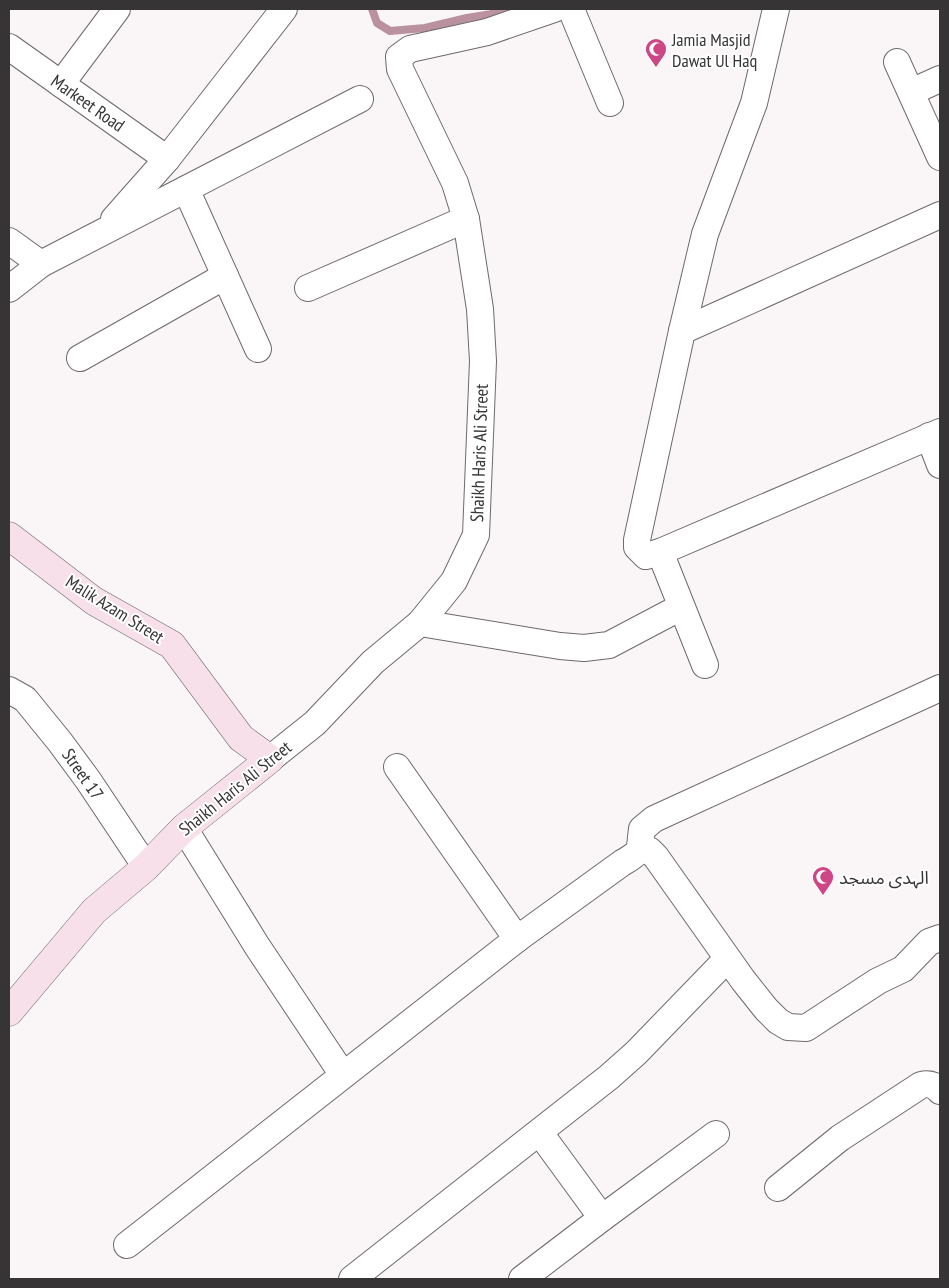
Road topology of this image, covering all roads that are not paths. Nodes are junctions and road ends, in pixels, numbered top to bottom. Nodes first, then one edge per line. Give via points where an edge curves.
1 (117, 9) edge
2 (284, 9) edge
3 (554, 9) edge
4 (571, 9) edge
5 (776, 9) edge
6 (9, 47) edge
7 (897, 62) dead end
8 (940, 79) edge
9 (61, 84) junction
10 (911, 92) junction
11 (360, 99) dead end
12 (610, 103) dead end
13 (940, 157) edge
14 (167, 159) junction
15 (186, 189) junction
16 (940, 215) edge
17 (466, 219) junction
18 (104, 231) junction
19 (9, 241) edge
20 (41, 264) junction
21 (225, 276) junction
22 (308, 288) dead end
23 (9, 289) edge
24 (682, 331) junction
25 (258, 349) dead end
26 (80, 358) dead end
27 (934, 434) edge
28 (940, 464) edge
29 (9, 536) edge
30 (660, 552) junction
31 (681, 607) junction
32 (420, 623) junction
33 (705, 665) dead end
34 (940, 688) edge
35 (9, 690) edge
36 (270, 759) junction
37 (397, 767) dead end
38 (184, 828) junction
39 (641, 848) junction
40 (146, 867) junction
41 (940, 938) edge
42 (517, 939) junction
43 (727, 959) junction
44 (9, 1012) edge
45 (343, 1075) junction
46 (940, 1092) edge
47 (540, 1133) junction
48 (716, 1134) dead end
49 (778, 1188) dead end
50 (602, 1218) junction
51 (128, 1245) dead end
52 (352, 1279) edge
53 (522, 1279) edge

1 - 9 street
2 - 14 street
3 - 17 street, Shaikh Haris Ali Street via 487,32 410,49 399,57 400,69 456,183
4 - 12 street
5 - 24 street via 754,103 705,234
6 - 9 street, Markeet Road
7 - 10 street
8 - 10 street
9 - 14 street, Markeet Road
10 - 13 street
11 - 15 street
14 - 18 street
15 - 18 street
15 - 21 street
16 - 24 street
17 - 22 street
17 - 32 street, Shaikh Haris Ali Street via 480,309 483,362 476,535 454,581
18 - 20 street
19 - 20 street
20 - 23 street
21 - 25 street
21 - 26 street
24 - 30 street via 637,540 637,548 646,556
27 - 28 street
27 - 30 street
29 - 36 street, Malik Azam Street via 94,601 172,645 242,738
30 - 31 street
31 - 32 street via 609,645 584,648
31 - 33 street
32 - 36 street, Shaikh Haris Ali Street via 373,662 315,722
34 - 39 street via 654,819 642,829
35 - 40 street, Street 17 via 25,699 60,742
36 - 38 street, Shaikh Haris Ali Street
37 - 42 street
38 - 40 street, Shaikh Haris Ali Street
38 - 45 street
39 - 42 street
39 - 43 street via 656,857
40 - 44 street, Shaikh Haris Ali Street via 94,911
41 - 43 street via 929,942 903,969 806,1028 788,1027 778,1021
42 - 45 street
43 - 47 street via 636,1053
45 - 51 street
46 - 49 street via 927,1083 921,1084 840,1138
47 - 50 street
47 - 52 street
48 - 50 street
50 - 53 street

